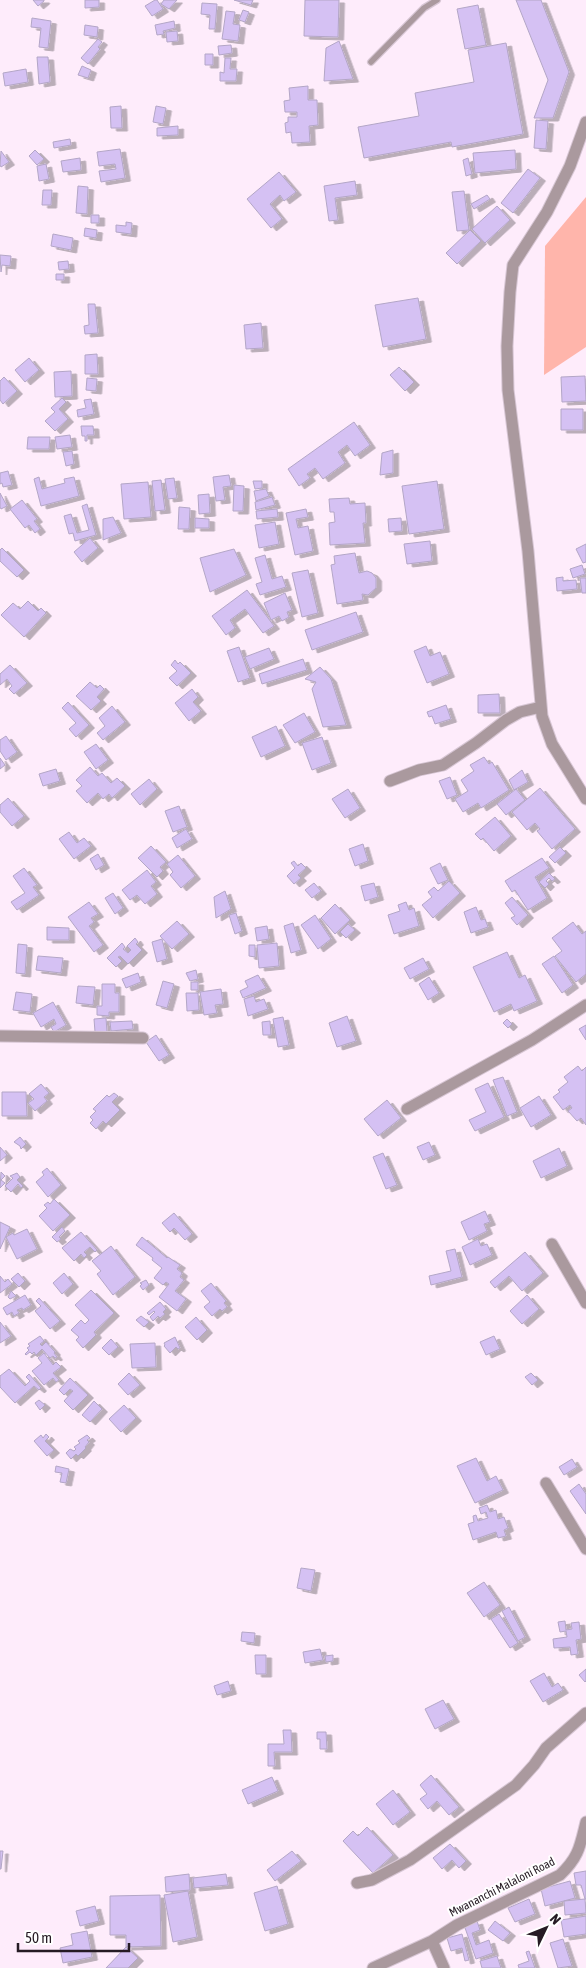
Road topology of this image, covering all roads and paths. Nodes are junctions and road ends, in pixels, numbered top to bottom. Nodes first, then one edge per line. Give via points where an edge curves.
1 (437, 0) edge
2 (371, 62) dead end
3 (586, 122) edge
4 (541, 706) junction
5 (390, 781) dead end
6 (586, 798) edge
7 (586, 1005) edge
8 (0, 1036) edge
9 (143, 1038) dead end
10 (408, 1109) dead end
11 (552, 1244) dead end
12 (586, 1303) edge
13 (546, 1483) dead end
14 (586, 1549) edge
15 (586, 1713) edge
16 (586, 1822) edge
17 (357, 1883) dead end
18 (432, 1941) junction
19 (373, 1968) edge
20 (444, 1968) edge

1 - 2 lane via 424,8
3 - 4 street via 570,166 551,204 513,265 510,292 508,390 528,551
4 - 5 street via 506,720 443,765
4 - 6 street via 552,744
7 - 10 street via 532,1040
8 - 9 street
11 - 12 street
13 - 14 street
15 - 17 street via 546,1748 516,1785 410,1860 372,1880
16 - 18 street, Mwananchi Malaloni Road via 580,1848 572,1864 560,1875 457,1924
18 - 19 street, Mwananchi Malaloni Road
18 - 20 street

